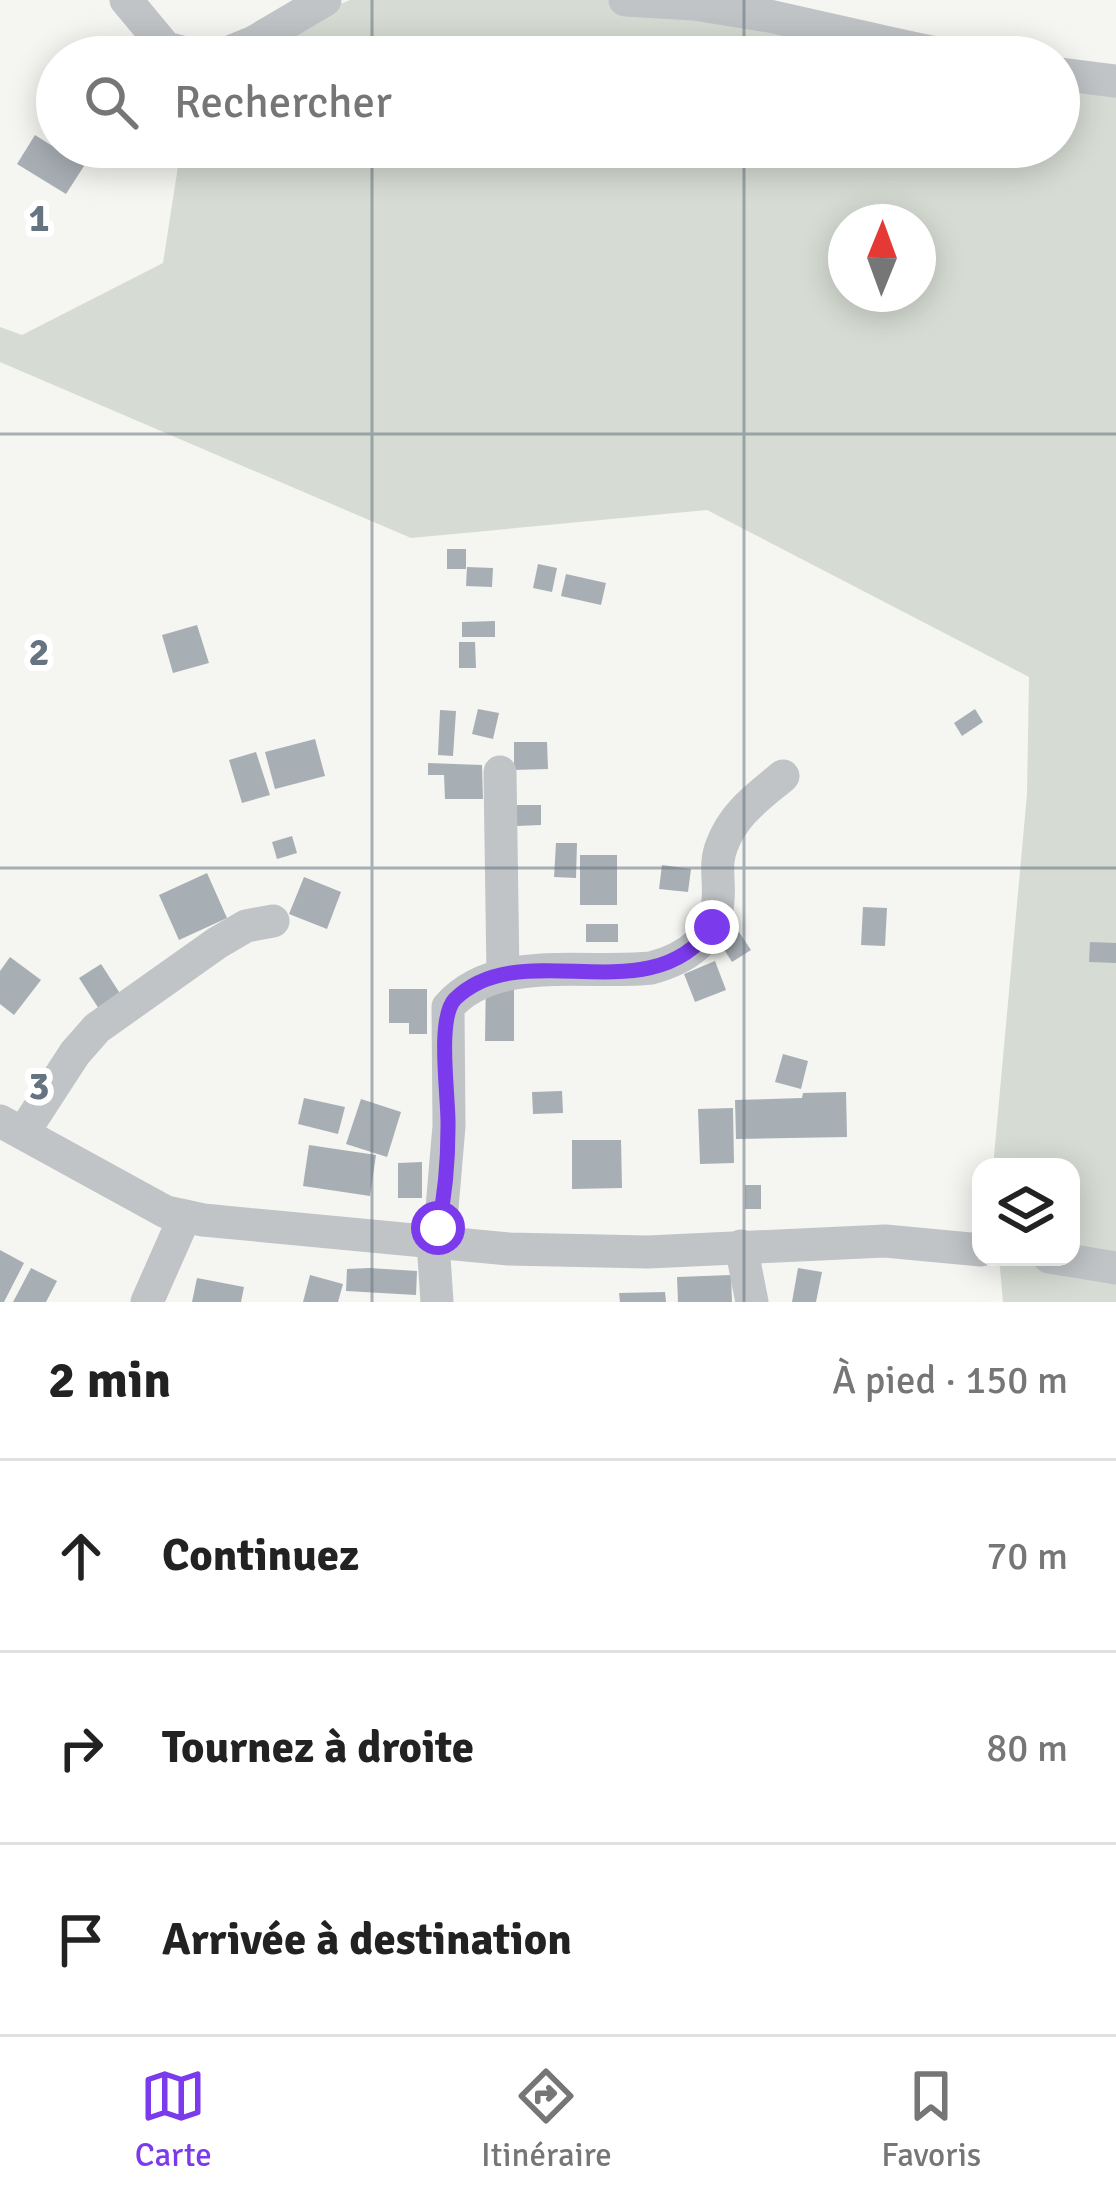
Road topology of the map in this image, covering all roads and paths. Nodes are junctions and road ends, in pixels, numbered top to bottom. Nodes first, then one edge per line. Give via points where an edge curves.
1 (126, 0) edge
2 (325, 0) edge
3 (625, 0) edge
4 (156, 36) edge
5 (264, 36) edge
6 (858, 36) edge
7 (1080, 77) edge
8 (1116, 81) edge
9 (500, 772) dead end
10 (783, 776) dead end
11 (272, 921) dead end
12 (503, 975) junction
13 (11, 1127) edge
14 (185, 1216) junction
15 (433, 1242) junction
16 (741, 1246) junction
17 (972, 1249) edge
18 (1080, 1262) edge
19 (1116, 1268) edge
20 (147, 1302) edge
21 (437, 1302) edge
22 (752, 1302) edge

1 - 4 street
2 - 5 street
3 - 6 street via 694,4
7 - 8 street
9 - 12 street
10 - 12 street via 738,813 721,847 718,901 699,945 651,968
11 - 13 street via 217,943 97,1028
12 - 15 street via 448,1007 448,1126
13 - 14 street
14 - 15 street
14 - 20 street
15 - 16 street via 648,1252
15 - 21 street
16 - 17 street via 885,1241
16 - 22 street
18 - 19 street

